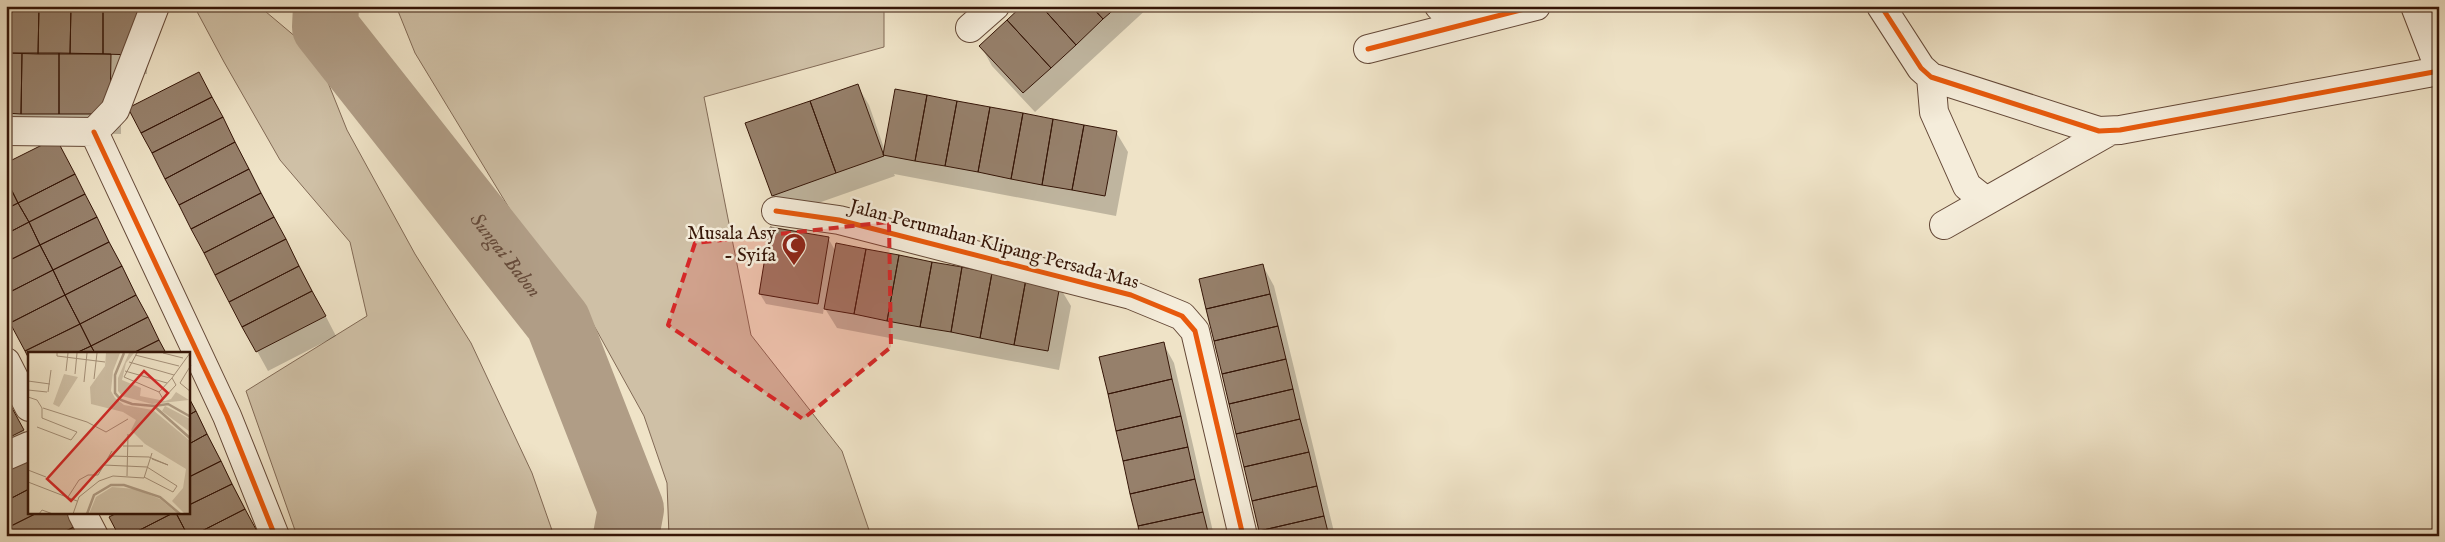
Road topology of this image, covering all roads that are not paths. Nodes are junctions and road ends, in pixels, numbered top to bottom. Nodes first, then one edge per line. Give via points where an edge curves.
1 (155, 6) edge
2 (995, 6) edge
3 (1536, 6) edge
4 (1881, 6) edge
5 (2415, 6) edge
6 (1448, 16) edge
7 (970, 28) dead end
8 (1368, 49) dead end
9 (2439, 70) edge
10 (1931, 77) junction
11 (6, 130) edge
12 (2110, 131) junction
13 (94, 132) junction
14 (1986, 201) junction
15 (776, 211) dead end
16 (1944, 225) dead end
17 (6, 362) edge
18 (28, 406) edge
19 (28, 446) edge
20 (6, 456) edge
21 (83, 514) edge
22 (94, 536) edge
23 (275, 536) edge
24 (1243, 536) edge

1 - 13 street via 115,110
2 - 7 street
3 - 6 street
4 - 10 street via 1921,68
5 - 9 street
6 - 8 street
9 - 12 street
10 - 12 street via 2099,131
10 - 14 street via 1934,112 1968,186
11 - 13 street
12 - 14 street
13 - 23 street via 227,416
14 - 16 street
15 - 24 street, Jalan Perumahan Klipang Persada Mas via 839,220 1131,295 1182,316 1195,331
17 - 18 street
19 - 20 street
21 - 22 street

